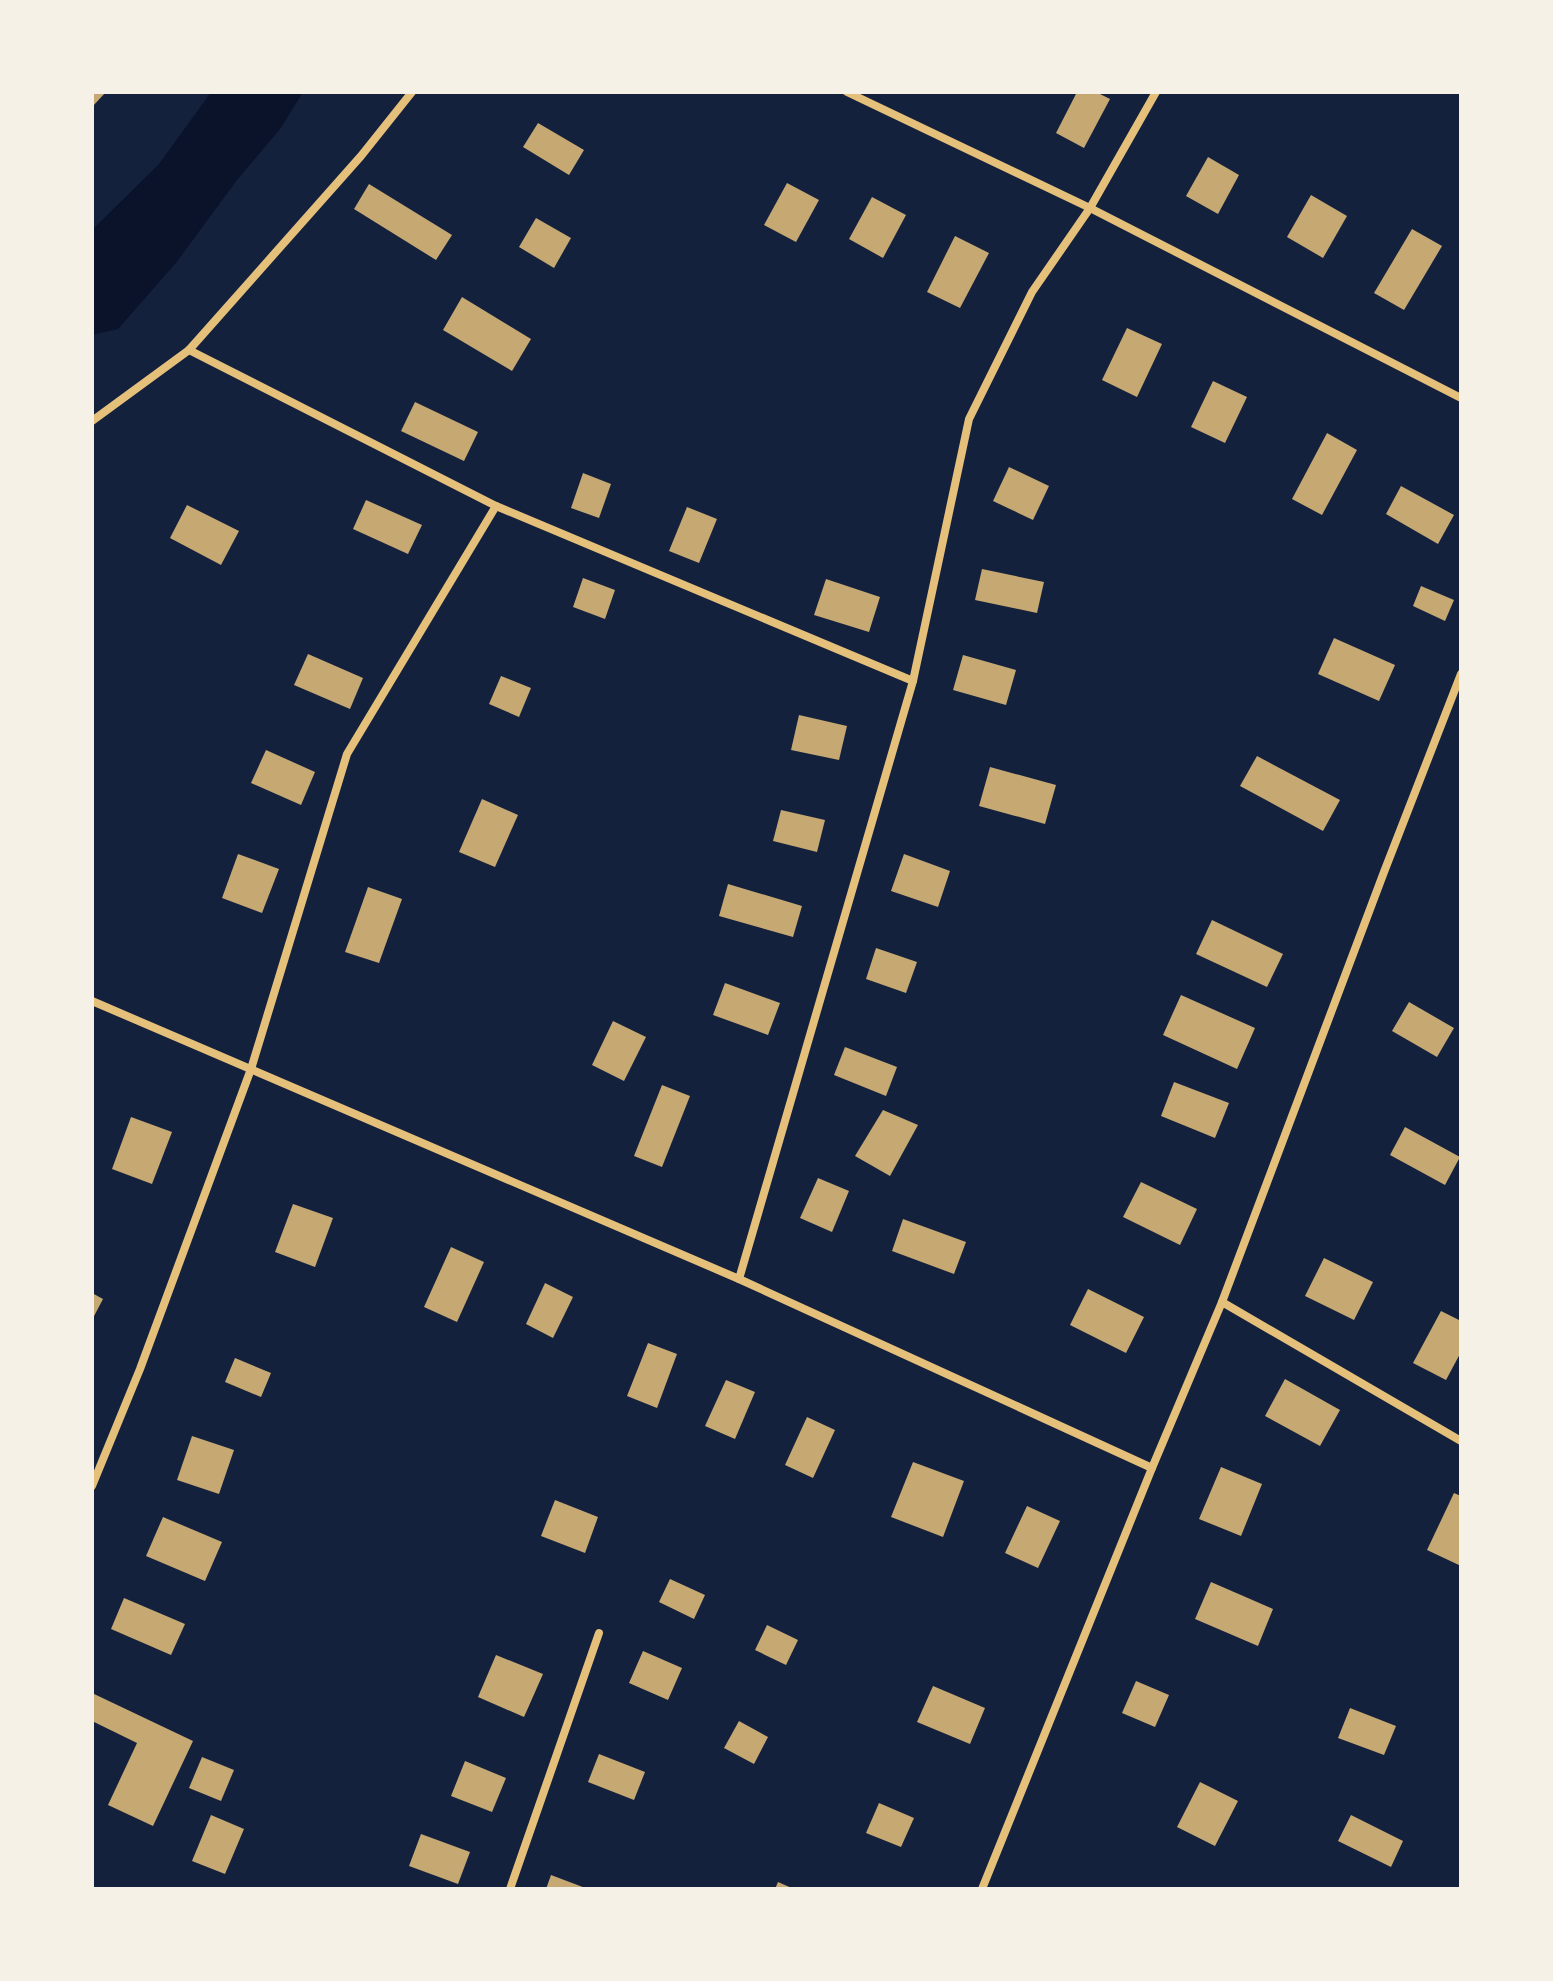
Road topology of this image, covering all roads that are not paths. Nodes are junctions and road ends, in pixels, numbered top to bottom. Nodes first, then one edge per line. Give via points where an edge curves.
1 (412, 92) edge
2 (847, 92) edge
3 (1156, 92) edge
4 (1090, 208) junction
5 (189, 350) junction
6 (1461, 398) edge
7 (92, 421) edge
8 (496, 506) junction
9 (1461, 674) edge
10 (913, 681) junction
11 (92, 1001) edge
12 (251, 1069) junction
13 (739, 1279) junction
14 (1222, 1302) junction
15 (1461, 1441) edge
16 (1152, 1468) junction
17 (92, 1486) edge
18 (599, 1633) dead end
19 (510, 1889) edge
20 (982, 1889) edge

1 - 5 street
2 - 4 street
3 - 4 street
4 - 6 street
4 - 10 street via 1032,292 969,419
5 - 7 street
5 - 8 street
8 - 10 street
8 - 12 street via 347,754
9 - 14 street
10 - 13 street
11 - 12 street
12 - 13 street
12 - 17 street
13 - 16 street
14 - 15 street
14 - 16 street
16 - 20 street
18 - 19 street

